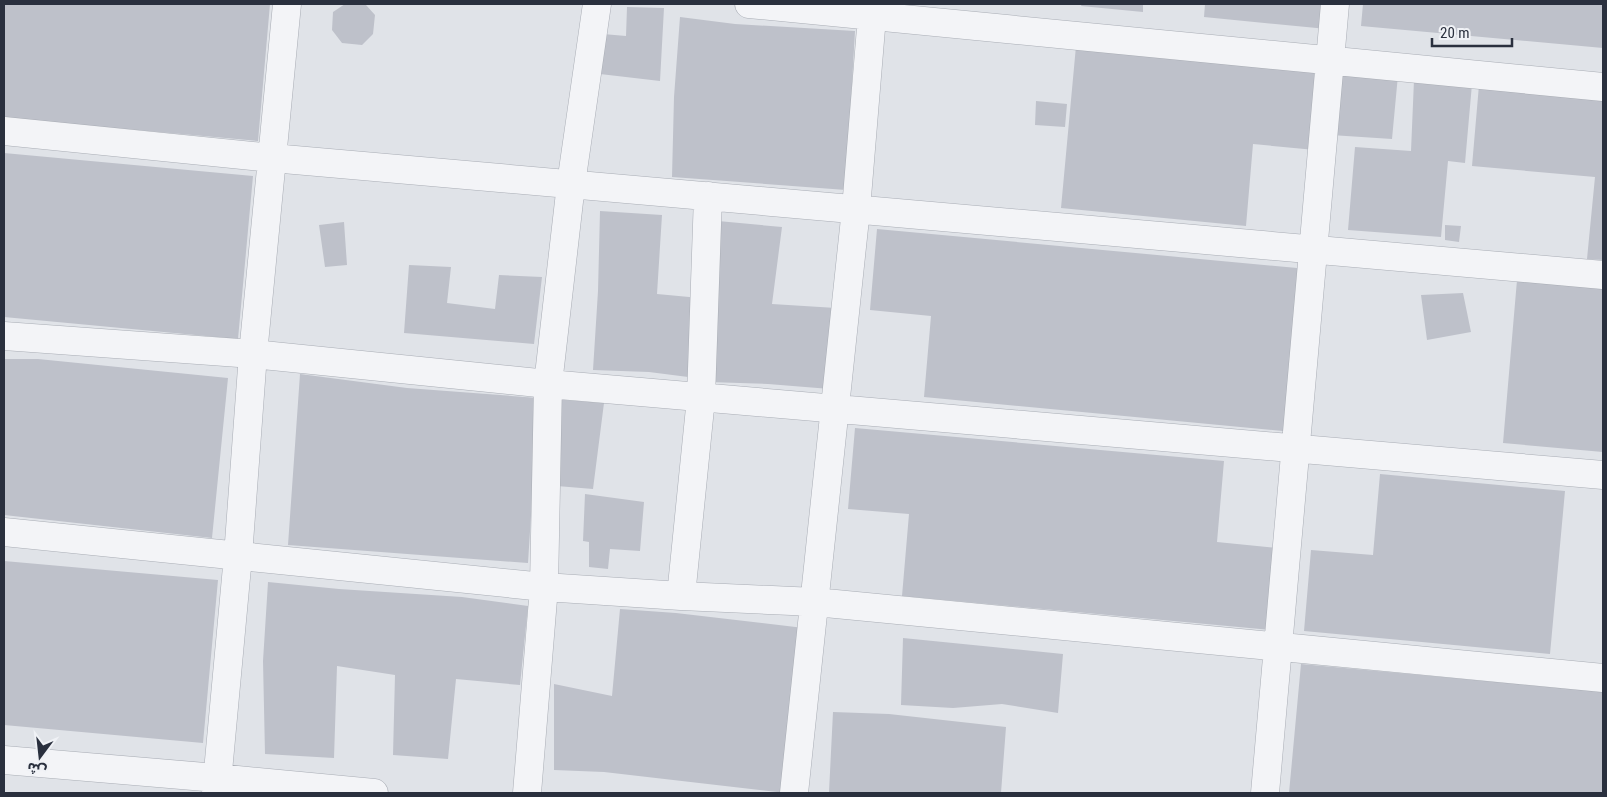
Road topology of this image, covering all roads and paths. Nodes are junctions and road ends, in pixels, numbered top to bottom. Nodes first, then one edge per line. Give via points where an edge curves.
1 (287, 4) edge
2 (597, 4) edge
3 (750, 4) edge
4 (1334, 4) edge
5 (872, 10) edge
6 (1330, 60) junction
7 (1603, 87) edge
8 (4, 131) edge
9 (272, 158) junction
10 (571, 184) junction
11 (708, 196) junction
12 (856, 209) junction
13 (1313, 250) junction
14 (1603, 275) edge
15 (4, 336) edge
16 (253, 354) junction
17 (548, 384) junction
18 (701, 398) junction
19 (835, 409) junction
20 (1295, 449) junction
21 (1603, 475) edge
22 (4, 532) edge
23 (238, 556) junction
24 (544, 587) junction
25 (681, 596) junction
26 (815, 602) junction
27 (1278, 647) junction
28 (1603, 678) edge
29 (4, 760) edge
30 (216, 786) edge
31 (374, 793) edge
32 (527, 793) edge
33 (794, 793) edge
34 (1265, 793) edge

1 - 9 street
2 - 10 street
3 - 5 street
4 - 6 street
5 - 6 street
5 - 12 street
6 - 7 street
6 - 13 street
8 - 9 street
9 - 10 street
9 - 16 street
10 - 11 street
10 - 17 street
11 - 12 street
11 - 18 street
12 - 13 street
12 - 19 street
13 - 14 street
13 - 20 street
15 - 16 street
16 - 17 street
16 - 23 street
17 - 18 street
17 - 24 street
18 - 19 street
18 - 25 street
19 - 20 street
19 - 26 street
20 - 21 street
20 - 27 street
22 - 23 street
23 - 24 street
23 - 30 street
24 - 25 street
24 - 32 street
25 - 26 street
26 - 27 street
26 - 33 street
27 - 28 street
27 - 34 street
29 - 30 street
30 - 31 street

